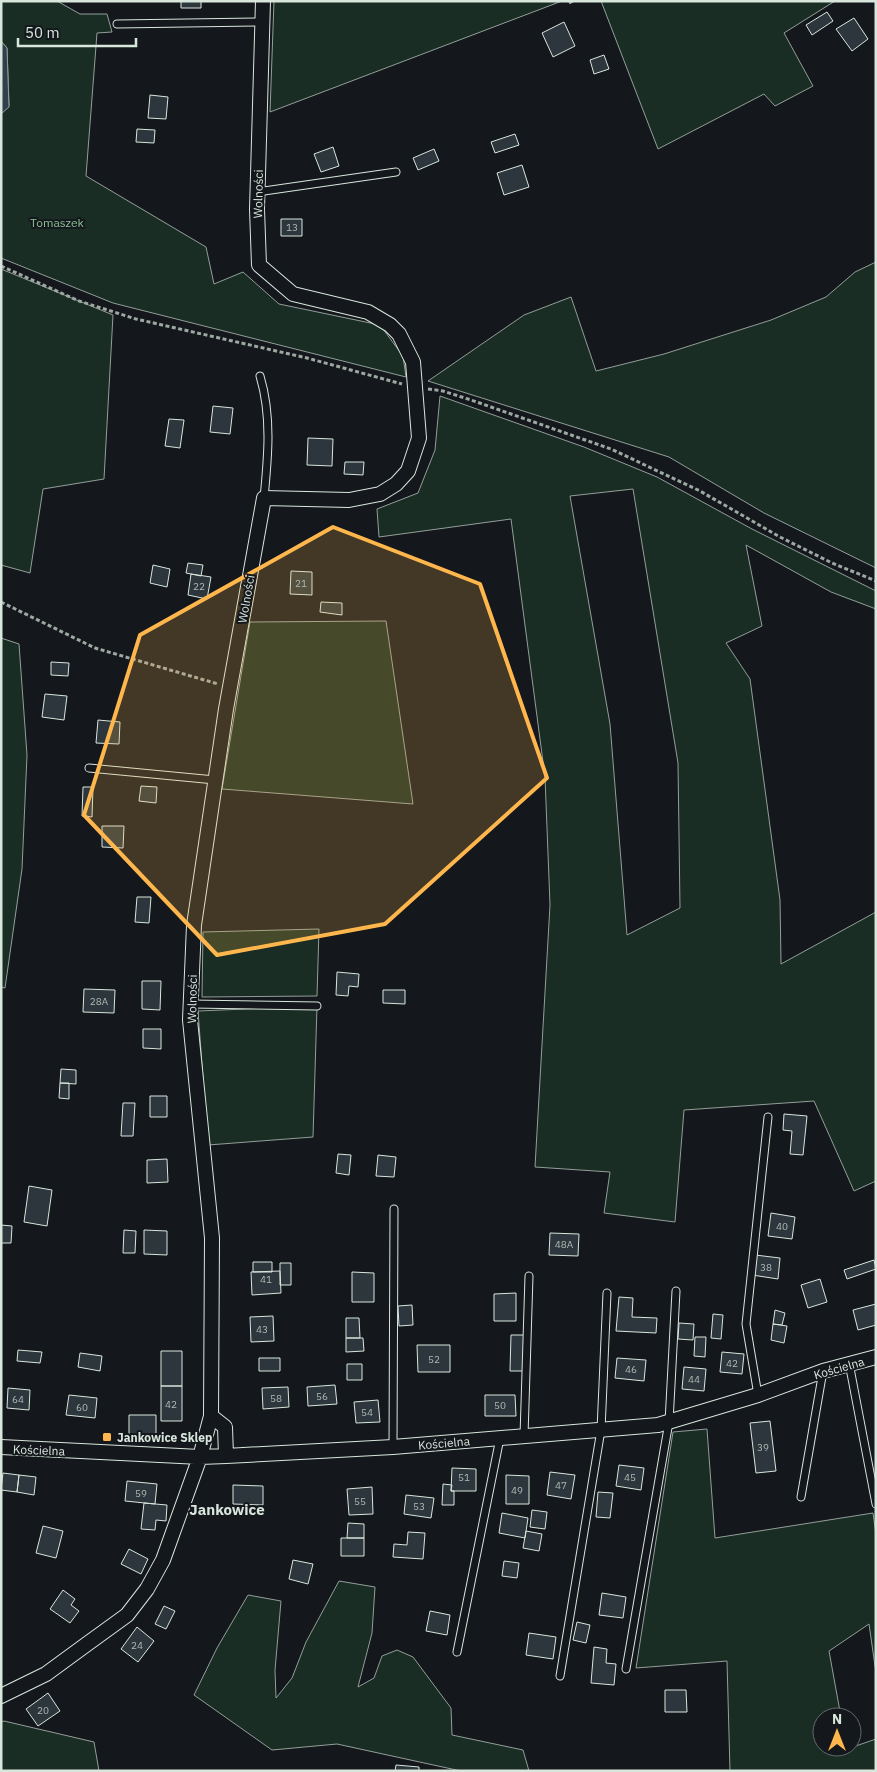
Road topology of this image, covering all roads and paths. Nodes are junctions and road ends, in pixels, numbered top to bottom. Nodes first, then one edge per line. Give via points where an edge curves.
1 (263, 1) edge
2 (262, 22) junction
3 (117, 24) dead end
4 (396, 172) dead end
5 (257, 192) junction
6 (1, 266) edge
7 (260, 376) dead end
8 (417, 386) junction
9 (264, 498) junction
10 (876, 581) edge
11 (1, 602) edge
12 (230, 688) junction
13 (89, 768) dead end
14 (215, 780) junction
15 (191, 1004) junction
16 (317, 1006) dead end
17 (768, 1117) dead end
18 (394, 1209) dead end
19 (529, 1276) dead end
20 (676, 1291) dead end
21 (608, 1293) dead end
22 (876, 1357) edge
23 (849, 1363) junction
24 (823, 1371) junction
25 (758, 1395) junction
26 (211, 1416) junction
27 (669, 1422) junction
28 (601, 1430) junction
29 (524, 1436) junction
30 (500, 1438) junction
31 (1, 1447) edge
32 (393, 1448) junction
33 (226, 1456) junction
34 (200, 1457) junction
35 (801, 1497) dead end
36 (876, 1504) edge
37 (457, 1652) dead end
38 (626, 1669) dead end
39 (560, 1676) dead end
40 (1, 1696) edge

1 - 2 street, Wolności
2 - 3 lane
2 - 5 street, Wolności
4 - 5 lane
5 - 8 street, Wolności via 259,265 293,294 368,312 390,325 410,352
6 - 8 path via 79,301 136,319
7 - 9 lane via 266,397 268,431
8 - 9 street, Wolności via 420,438 408,471 389,489 361,499
8 - 10 path via 443,390 611,449 700,491 832,563
9 - 12 street, Wolności
11 - 12 path via 95,648
12 - 14 street, Wolności
13 - 14 lane
14 - 15 street, Wolności via 194,925
15 - 16 lane
15 - 26 street, Wolności via 212,1238
17 - 25 lane via 746,1324
18 - 32 lane
19 - 29 lane
20 - 27 lane
21 - 28 lane
22 - 23 street, Kościelna
23 - 24 street, Kościelna
23 - 36 lane
24 - 25 street, Kościelna
24 - 35 lane
25 - 27 street, Kościelna
26 - 33 street via 225,1427
26 - 34 street, Wolności
27 - 28 street, Kościelna
27 - 38 lane
28 - 29 street, Kościelna
28 - 39 lane
29 - 30 street, Kościelna
30 - 32 street, Kościelna
30 - 37 lane
31 - 34 street, Kościelna
32 - 33 street, Kościelna
33 - 34 street, Kościelna
34 - 40 street, Wolności via 163,1560 147,1589 127,1614 46,1674

